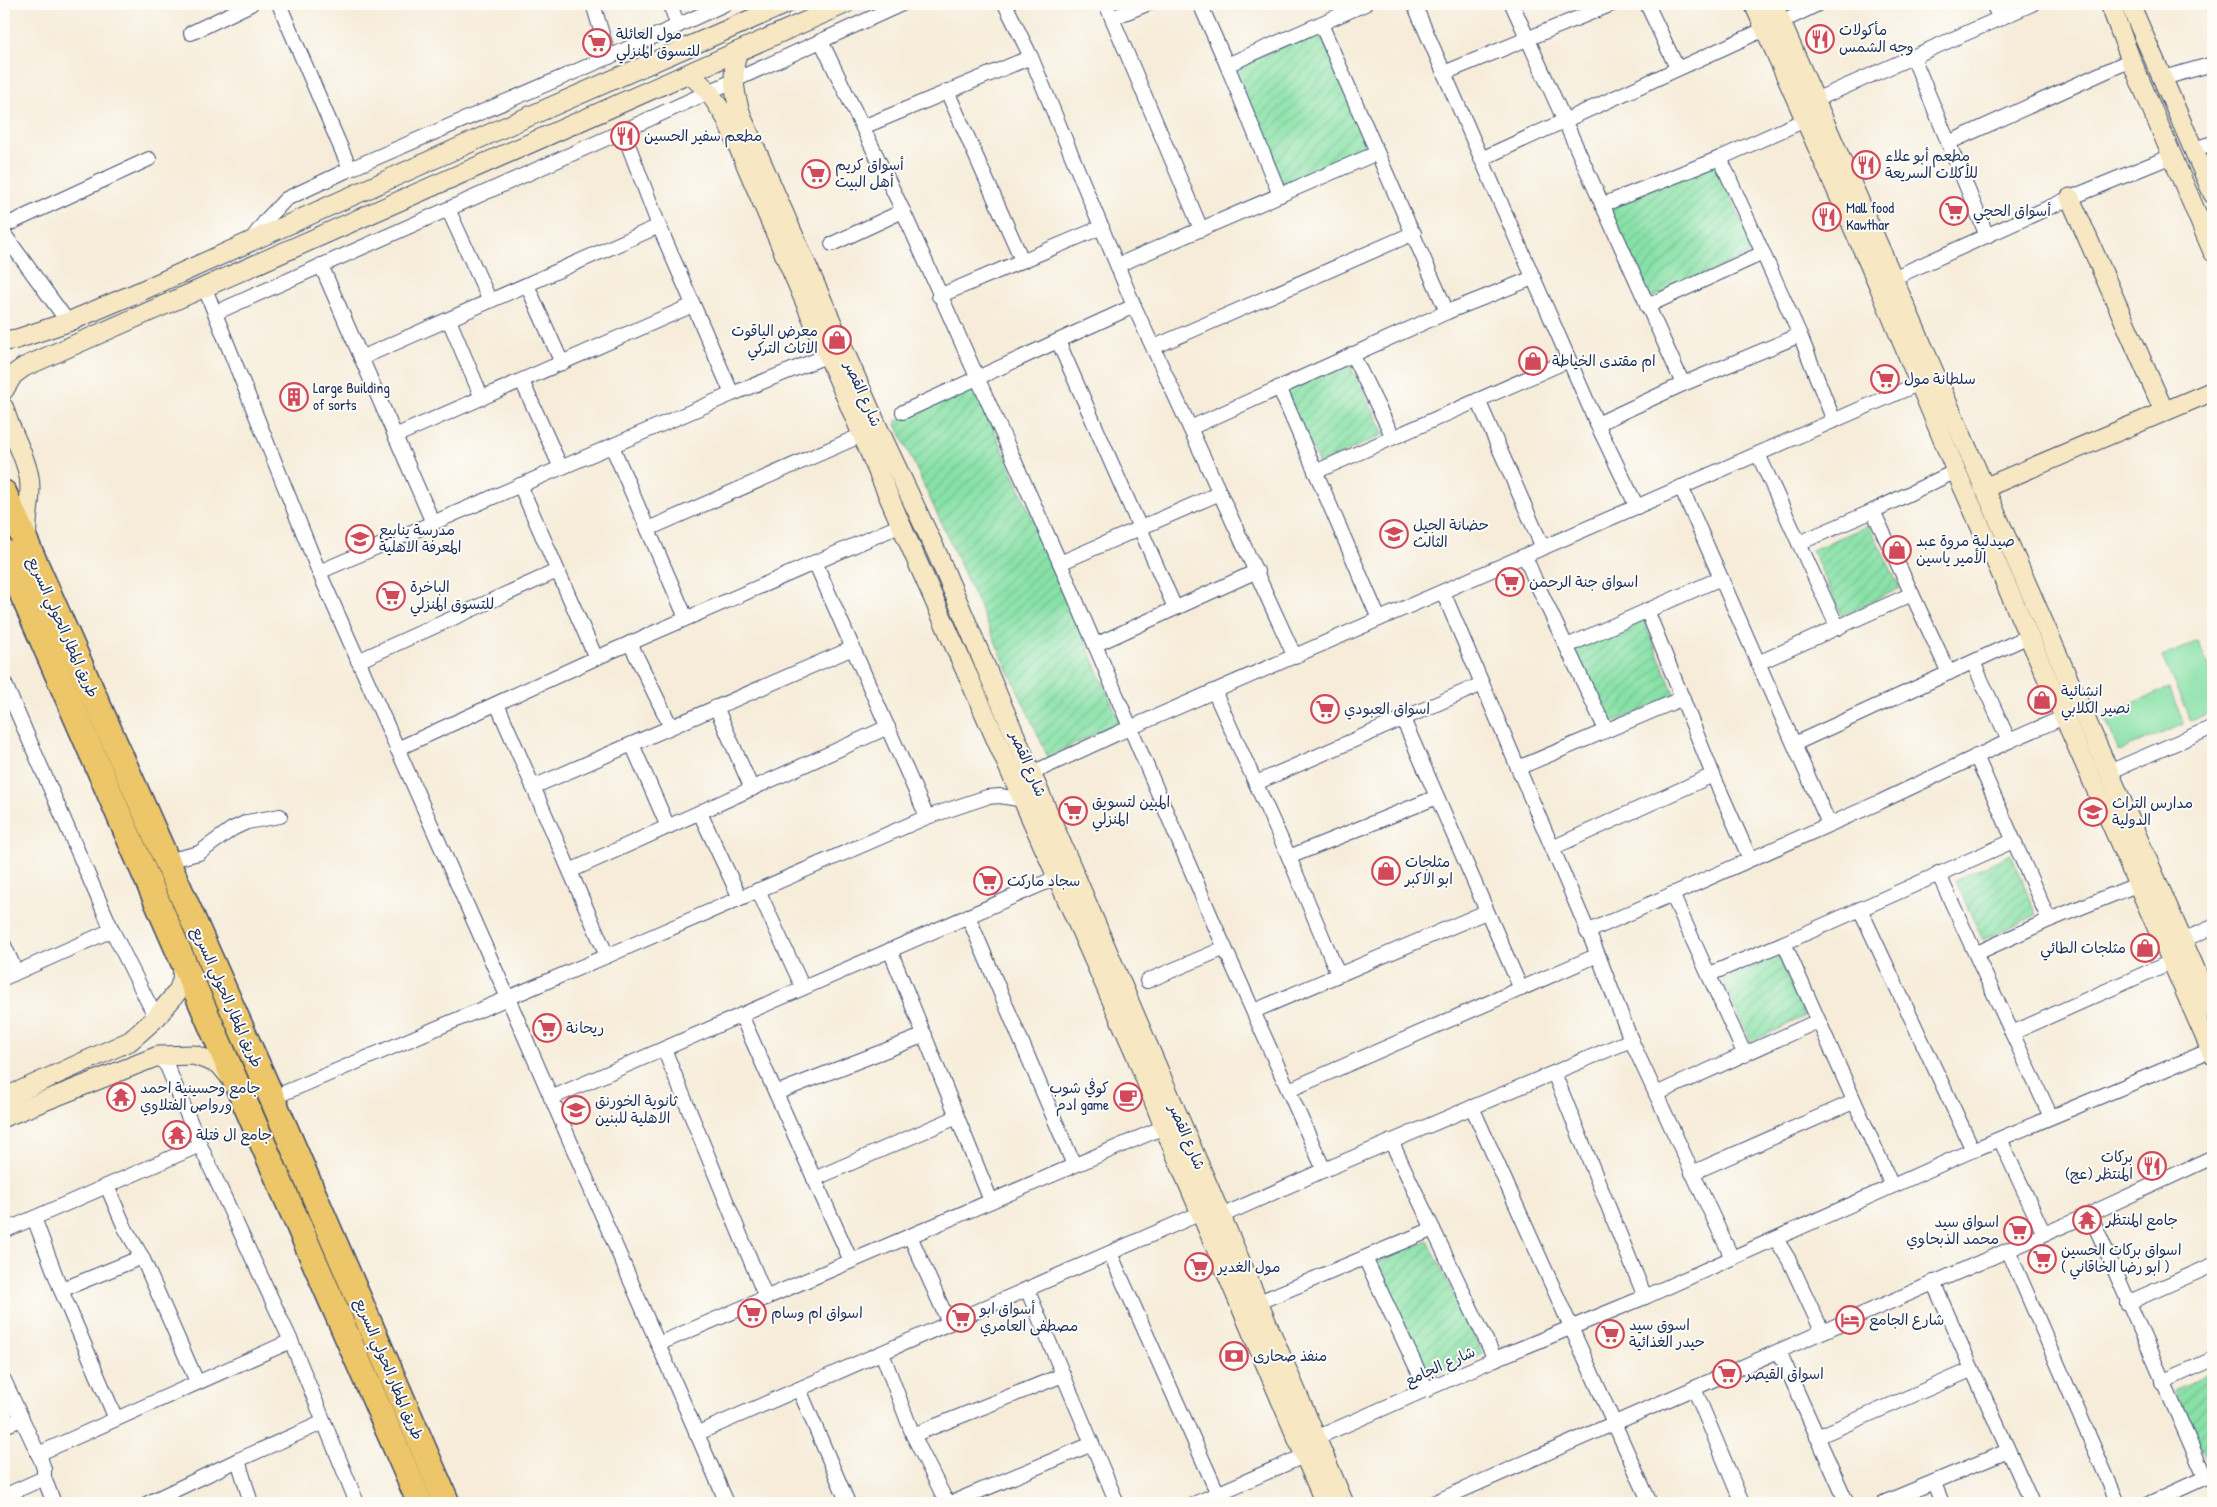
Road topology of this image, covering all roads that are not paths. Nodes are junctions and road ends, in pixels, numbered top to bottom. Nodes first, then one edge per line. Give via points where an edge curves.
1 (279, 4) edge
2 (593, 4) edge
3 (670, 4) edge
4 (724, 4) edge
5 (785, 4) edge
6 (845, 4) edge
7 (902, 4) edge
8 (1005, 4) edge
9 (1106, 4) edge
10 (1147, 4) edge
11 (1200, 4) edge
12 (1365, 4) edge
13 (1414, 4) edge
14 (1512, 4) edge
15 (1612, 4) edge
16 (1647, 4) edge
17 (1754, 4) edge
18 (1773, 4) edge
19 (1818, 4) edge
20 (1993, 4) edge
21 (2032, 4) edge
22 (2110, 4) edge
23 (2130, 4) edge
24 (247, 5) edge
25 (1112, 18) junction
26 (2000, 19) junction
27 (1321, 24) junction
28 (678, 26) junction
29 (1773, 26) junction
30 (191, 33) dead end
31 (1528, 40) junction
32 (821, 41) junction
33 (737, 52) junction
34 (609, 57) junction
35 (1030, 57) junction
36 (1912, 57) junction
37 (2131, 60) junction
38 (2213, 64) edge
39 (1227, 65) junction
40 (1677, 68) junction
41 (1444, 73) junction
42 (690, 74) junction
43 (2163, 78) junction
44 (733, 80) junction
45 (947, 91) junction
46 (709, 92) junction
47 (1816, 100) junction
48 (1806, 120) junction
49 (1563, 121) junction
50 (863, 127) junction
51 (623, 131) junction
52 (1948, 143) junction
53 (2213, 144) edge
54 (2194, 149) junction
55 (1377, 153) junction
56 (2172, 156) junction
57 (1720, 158) junction
58 (149, 159) dead end
59 (1481, 159) junction
60 (350, 169) junction
61 (401, 173) junction
62 (356, 194) junction
63 (2213, 194) edge
64 (413, 195) junction
65 (1280, 195) junction
66 (2070, 198) junction
67 (1602, 205) junction
68 (448, 209) junction
69 (903, 211) junction
70 (369, 214) junction
71 (4, 226) edge
72 (660, 226) junction
73 (1102, 227) junction
74 (1201, 229) junction
75 (1863, 229) junction
76 (1414, 233) junction
77 (4, 234) edge
78 (1987, 236) junction
79 (251, 240) junction
80 (832, 244) dead end
81 (2213, 252) edge
82 (1763, 253) junction
83 (1875, 257) junction
84 (1022, 260) junction
85 (321, 265) junction
86 (1118, 265) junction
87 (1533, 278) junction
88 (1893, 278) junction
89 (527, 285) junction
90 (204, 286) junction
91 (939, 296) junction
92 (490, 301) junction
93 (694, 305) junction
94 (1134, 306) junction
95 (1647, 306) junction
96 (1447, 312) junction
97 (215, 313) junction
98 (449, 320) junction
99 (68, 322) junction
100 (1800, 335) junction
101 (4, 341) edge
102 (1058, 341) junction
103 (1154, 347) junction
104 (1352, 354) junction
105 (829, 355) junction
106 (362, 358) junction
107 (1569, 360) junction
108 (562, 363) junction
109 (977, 378) junction
110 (522, 381) junction
111 (1920, 383) junction
112 (1683, 384) junction
113 (1279, 387) junction
114 (4, 390) edge
115 (2213, 391) edge
116 (732, 394) junction
117 (482, 398) junction
118 (1478, 400) junction
119 (4, 408) edge
120 (2164, 411) junction
121 (903, 412) dead end
122 (1834, 421) junction
123 (1597, 424) junction
124 (1190, 428) junction
125 (862, 435) junction
126 (395, 436) junction
127 (1393, 437) junction
128 (612, 446) junction
129 (1758, 454) junction
130 (561, 468) junction
131 (1956, 471) junction
132 (1315, 472) junction
133 (520, 485) junction
134 (1681, 487) junction
135 (1984, 488) junction
136 (4, 493) edge
137 (1220, 493) junction
138 (1637, 507) junction
139 (1873, 511) junction
140 (433, 523) junction
141 (901, 525) junction
142 (1140, 528) junction
143 (648, 529) junction
144 (932, 542) junction
145 (1798, 544) junction
146 (1543, 548) junction
147 (912, 549) junction
148 (4, 552) edge
149 (1525, 556) junction
150 (32, 557) junction
151 (815, 562) junction
152 (1060, 563) junction
153 (942, 565) junction
154 (557, 571) junction
155 (1257, 571) junction
156 (319, 572) junction
157 (922, 572) junction
158 (1721, 578) junction
159 (1443, 592) junction
160 (1912, 594) junction
161 (1175, 608) junction
162 (1646, 610) junction
163 (686, 618) junction
164 (1379, 620) junction
165 (1838, 628) junction
166 (2029, 636) junction
167 (630, 643) junction
168 (1095, 645) junction
169 (1567, 646) junction
170 (853, 648) junction
171 (1295, 657) junction
172 (596, 658) junction
173 (358, 661) junction
174 (1973, 662) junction
175 (1758, 663) junction
176 (1949, 673) junction
177 (4, 682) edge
178 (1482, 684) junction
179 (1214, 691) junction
180 (1683, 698) junction
181 (497, 704) junction
182 (716, 708) junction
183 (2064, 717) junction
184 (1403, 719) junction
185 (671, 727) junction
186 (2213, 727) edge
187 (888, 728) junction
188 (1130, 728) junction
189 (1606, 730) junction
190 (2009, 741) junction
191 (632, 744) junction
192 (1794, 744) junction
193 (398, 749) junction
194 (1976, 756) junction
195 (1518, 768) junction
196 (2109, 772) junction
197 (1032, 773) junction
198 (1714, 775) junction
199 (1256, 783) junction
200 (533, 787) junction
201 (752, 789) junction
202 (1436, 797) junction
203 (1024, 800) junction
204 (2112, 802) junction
205 (700, 813) junction
206 (280, 816) dead end
207 (927, 816) junction
208 (1829, 824) junction
209 (668, 827) junction
210 (2013, 841) junction
211 (2130, 843) junction
212 (1552, 848) junction
213 (1289, 857) junction
214 (1750, 858) junction
215 (167, 861) junction
216 (570, 871) junction
217 (1938, 874) junction
218 (1058, 877) junction
219 (2139, 884) junction
220 (758, 890) junction
221 (1672, 894) junction
222 (740, 898) junction
223 (1860, 909) junction
224 (1486, 912) junction
225 (968, 916) junction
226 (2049, 920) junction
227 (2213, 927) edge
228 (112, 930) junction
229 (1587, 932) junction
230 (2183, 940) junction
231 (1784, 943) junction
232 (4, 945) edge
233 (1225, 948) junction
234 (890, 950) junction
235 (1977, 953) junction
236 (182, 955) junction
237 (1598, 955) junction
238 (607, 956) junction
239 (2173, 961) junction
240 (1338, 974) junction
241 (1710, 974) junction
242 (10, 975) edge
243 (1146, 981) dead end
244 (802, 988) junction
245 (1521, 988) junction
246 (508, 998) junction
247 (2213, 1010) edge
248 (1254, 1011) junction
249 (741, 1015) junction
250 (156, 1018) junction
251 (1818, 1021) junction
252 (1134, 1032) junction
253 (2012, 1033) junction
254 (924, 1035) junction
255 (1631, 1040) junction
256 (664, 1049) junction
257 (2212, 1052) edge
258 (1745, 1055) junction
259 (158, 1056) junction
260 (1554, 1072) junction
261 (1153, 1077) junction
262 (237, 1084) junction
263 (1289, 1090) junction
264 (776, 1093) junction
265 (1656, 1094) junction
266 (4, 1098) edge
267 (272, 1098) junction
268 (552, 1098) junction
269 (1853, 1102) junction
270 (1472, 1107) junction
271 (4, 1117) edge
272 (957, 1117) junction
273 (2051, 1117) junction
274 (1164, 1127) junction
275 (2000, 1139) junction
276 (1391, 1141) junction
277 (200, 1145) junction
278 (1973, 1150) junction
279 (2213, 1157) edge
280 (1074, 1165) junction
281 (1324, 1170) junction
282 (1692, 1173) junction
283 (814, 1179) junction
284 (107, 1186) junction
285 (1892, 1186) junction
286 (991, 1201) junction
287 (1201, 1213) junction
288 (2090, 1214) junction
289 (1221, 1216) junction
290 (34, 1218) junction
291 (1433, 1229) junction
292 (4, 1231) edge
293 (2044, 1234) junction
294 (910, 1236) junction
295 (1776, 1239) junction
296 (2008, 1250) junction
297 (1110, 1252) junction
298 (142, 1257) junction
299 (1366, 1258) junction
300 (1732, 1258) junction
301 (851, 1261) junction
302 (2213, 1265) edge
303 (1933, 1282) junction
304 (1027, 1289) junction
305 (61, 1290) junction
306 (1645, 1297) junction
307 (766, 1298) junction
308 (1259, 1302) junction
309 (2127, 1303) junction
310 (948, 1323) junction
311 (1570, 1329) junction
312 (1822, 1331) junction
313 (291, 1341) junction
314 (658, 1344) junction
315 (1779, 1351) junction
316 (882, 1352) junction
317 (2213, 1358) edge
318 (1495, 1359) junction
319 (1971, 1370) junction
320 (1063, 1375) junction
321 (4, 1380) edge
322 (197, 1382) junction
323 (2162, 1382) junction
324 (1694, 1388) junction
325 (799, 1389) junction
326 (1427, 1390) junction
327 (22, 1419) junction
328 (116, 1419) junction
329 (324, 1422) junction
330 (1613, 1423) junction
331 (4, 1426) edge
332 (696, 1434) junction
333 (913, 1435) junction
334 (1818, 1437) junction
335 (1316, 1438) junction
336 (1092, 1444) junction
337 (2008, 1451) junction
338 (38, 1454) junction
339 (1304, 1456) junction
340 (238, 1460) junction
341 (2209, 1475) edge
342 (44, 1478) junction
343 (1934, 1483) junction
344 (1218, 1494) junction
345 (4, 1496) edge
346 (54, 1503) edge
347 (148, 1503) edge
348 (251, 1503) edge
349 (357, 1503) edge
350 (420, 1503) edge
351 (447, 1503) edge
352 (727, 1503) edge
353 (848, 1503) edge
354 (947, 1503) edge
355 (952, 1503) edge
356 (1117, 1503) edge
357 (1196, 1503) edge
358 (1325, 1503) edge
359 (1344, 1503) edge
360 (1434, 1503) edge
361 (1650, 1503) edge
362 (1742, 1503) edge
363 (1846, 1503) edge
364 (1883, 1503) edge
365 (1942, 1503) edge
366 (2032, 1503) edge
367 (2118, 1503) edge
368 (2150, 1503) edge

1 - 60 street
2 - 34 street
3 - 28 street
4 - 28 street
5 - 61 street
6 - 33 street
7 - 32 street
8 - 35 street
9 - 25 street
10 - 25 street
11 - 39 street
12 - 27 street
13 - 41 street
14 - 31 street
15 - 31 street
16 - 40 street
17 - 29 street
18 - 29 street
19 - 29 street
20 - 26 street
21 - 26 street
22 - 37 street
23 - 43 street
24 - 30 street
25 - 74 street
26 - 36 street
27 - 39 street
27 - 55 street
28 - 34 street
29 - 40 street
29 - 47 street
29 - 48 street
31 - 41 street
31 - 49 street
32 - 44 street
32 - 50 street
33 - 42 street
33 - 44 street, شارع القصر
34 - 60 street
35 - 45 street
35 - 73 street
36 - 47 street
36 - 52 street
37 - 52 street
37 - 56 street
38 - 43 street
39 - 65 street
40 - 49 street
41 - 59 street
42 - 46 street
42 - 64 street
43 - 54 street
44 - 46 street
44 - 144 street, شارع القصر via 743,120 878,428
45 - 50 street
45 - 84 street
46 - 51 street
46 - 105 street via 726,118
47 - 75 street
48 - 57 street
48 - 75 street
49 - 59 street
49 - 67 street
50 - 69 street
51 - 68 street
51 - 72 street
52 - 78 street
53 - 54 street
54 - 63 street
55 - 65 street
55 - 76 street
56 - 66 street
56 - 81 street
57 - 67 street
57 - 82 street
58 - 71 street
59 - 87 street
60 - 79 street via 286,199
61 - 62 street
61 - 64 street via 400,186
62 - 70 street via 368,200
62 - 79 street
64 - 70 street
65 - 74 street
66 - 78 street
66 - 120 street
67 - 95 street
68 - 85 street
68 - 92 street
69 - 80 street
69 - 91 street
70 - 90 street
72 - 89 street
72 - 93 street
73 - 84 street
73 - 86 street
74 - 86 street
75 - 83 street
76 - 96 street
76 - 103 street
77 - 99 street
78 - 88 street
79 - 99 street
82 - 95 street
82 - 100 street
83 - 88 street
83 - 111 street
84 - 91 street
85 - 97 street
85 - 106 street
86 - 94 street
87 - 96 street
87 - 107 street
88 - 135 street
89 - 92 street
89 - 108 street
90 - 97 street
90 - 114 street via 24,367 13,375
91 - 109 street
92 - 98 street
93 - 108 street
93 - 116 street
94 - 102 street
94 - 103 street
95 - 112 street
96 - 104 street
97 - 156 street
98 - 106 street
98 - 117 street
99 - 101 street
100 - 112 street
100 - 122 street
102 - 109 street
102 - 142 street
103 - 124 street
104 - 113 street
104 - 127 street
105 - 116 street
105 - 125 street
106 - 126 street
107 - 118 street
107 - 123 street
108 - 110 street
109 - 121 street
109 - 152 street
110 - 117 street
110 - 130 street
111 - 122 street
111 - 131 street
112 - 123 street
113 - 124 street
113 - 132 street
115 - 120 street
116 - 128 street
117 - 126 street
118 - 127 street
118 - 146 street
119 - 150 street via 29,476 26,526
120 - 135 street
122 - 129 street
123 - 138 street
124 - 137 street
125 - 141 street
125 - 143 street
126 - 140 street
127 - 132 street
128 - 130 street
128 - 143 street
129 - 134 street
129 - 145 street
130 - 133 street
131 - 139 street
131 - 166 street
132 - 164 street
133 - 140 street
133 - 154 street
134 - 138 street
134 - 158 street
135 - 196 street
136 - 150 highway, طريق المطار الحولي السريع
137 - 142 street
137 - 155 street
138 - 146 street
139 - 145 street
139 - 160 street
140 - 156 street
141 - 147 street
141 - 151 street
142 - 152 street
142 - 161 street
143 - 163 street
144 - 147 street via 923,550
144 - 153 street, شارع القصر
145 - 165 street
146 - 149 street
147 - 157 street
148 - 236 highway, طريق المطار الحولي السريع
149 - 159 street
149 - 169 street
150 - 215 highway, طريق المطار الحولي السريع
151 - 163 street
151 - 170 street
152 - 168 street
153 - 157 street via 930,564
153 - 197 street, شارع القصر
154 - 172 street
154 - 173 street
155 - 161 street
155 - 171 street
156 - 173 street
157 - 203 street
158 - 162 street
158 - 175 street
159 - 164 street
159 - 178 street
160 - 165 street
160 - 176 street
161 - 168 street
162 - 169 street
162 - 180 street
163 - 167 street
164 - 171 street
165 - 175 street
166 - 174 street
166 - 183 street
167 - 172 street
167 - 185 street
168 - 188 street
169 - 189 street
170 - 182 street
170 - 187 street
171 - 179 street
172 - 181 street
173 - 193 street
174 - 176 street
174 - 190 street
175 - 192 street
176 - 192 street
177 - 228 street
178 - 184 street
178 - 195 street
179 - 188 street
179 - 199 street
180 - 189 street
180 - 198 street
181 - 193 street
181 - 200 street
182 - 185 street
182 - 201 street
183 - 190 street
183 - 204 street
184 - 199 street
184 - 202 street
185 - 191 street
186 - 196 street
187 - 201 street
187 - 207 street
188 - 197 street
188 - 233 street
189 - 195 street
190 - 194 street
191 - 200 street
191 - 209 street
192 - 208 street
193 - 246 street
194 - 208 street
194 - 210 street
195 - 212 street
196 - 204 street
197 - 252 street, شارع القصر
198 - 212 street
198 - 214 street
199 - 213 street
200 - 216 street
201 - 205 street
202 - 213 street
202 - 224 street
203 - 207 street via 988,797
203 - 218 street
204 - 211 street
205 - 209 street
205 - 222 street
206 - 215 street via 247,822 199,853
207 - 220 street
208 - 214 street
209 - 216 street
210 - 217 street
210 - 226 street
211 - 219 street
211 - 230 street
212 - 229 street
213 - 240 street
214 - 221 street
215 - 267 highway, طريق المطار الحولي السريع
216 - 238 street
217 - 223 street
217 - 235 street
218 - 225 street
218 - 252 street
219 - 226 street
219 - 239 street
220 - 222 street
220 - 244 street
221 - 229 street
221 - 241 street
222 - 238 street
223 - 231 street
223 - 278 street
224 - 240 street
224 - 245 street
225 - 234 street
225 - 280 street
226 - 235 street
227 - 230 street
228 - 242 street
228 - 250 street
229 - 237 street
230 - 247 street
231 - 241 street
231 - 251 street
232 - 242 street
233 - 243 street
233 - 248 street
234 - 244 street
234 - 254 street
235 - 253 street
236 - 250 street via 184,968 178,991
236 - 262 highway, طريق المطار الحولي السريع
237 - 245 street
237 - 255 street
238 - 246 street
239 - 253 street
239 - 257 street
240 - 248 street
241 - 258 street
244 - 249 street
245 - 263 street
246 - 267 street
246 - 268 street
248 - 263 street
249 - 256 street
249 - 264 street
250 - 266 street via 130,1041
251 - 258 street
251 - 269 street
252 - 261 street, شارع القصر
253 - 273 street
254 - 264 street
254 - 272 street
255 - 260 street
255 - 265 street
256 - 268 street
256 - 307 street
257 - 273 street, شارع الجامع
258 - 265 street
259 - 262 street via 194,1054 219,1064
259 - 271 street
259 - 277 street via 167,1066
260 - 270 street
260 - 306 street
261 - 274 street
261 - 289 street, شارع القصر
262 - 350 highway, طريق المطار الحولي السريع
263 - 281 street
264 - 283 street
265 - 282 street
267 - 351 highway, طريق المطار الحولي السريع
268 - 314 street
269 - 282 street
269 - 285 street
270 - 276 street
270 - 311 street
272 - 283 street
272 - 286 street
273 - 275 street, شارع الجامع
274 - 280 street
274 - 287 street
275 - 278 street, شارع الجامع
275 - 293 street
276 - 281 street
276 - 291 street
277 - 284 street
277 - 313 street
278 - 285 street, شارع الجامع
279 - 288 street
280 - 286 street
281 - 289 street
282 - 300 street
283 - 301 street
284 - 290 street
284 - 298 street
285 - 295 street, شارع الجامع
286 - 294 street
287 - 297 street
287 - 339 street
288 - 293 street
288 - 309 street
289 - 308 street, شارع القصر
290 - 292 street
290 - 305 street
291 - 299 street
291 - 318 street
293 - 296 street
294 - 301 street
294 - 310 street
295 - 300 street, شارع الجامع
295 - 312 street
296 - 303 street
296 - 367 street
297 - 304 street
297 - 344 street
298 - 305 street
298 - 322 street
299 - 308 street
299 - 326 street
300 - 306 street, شارع الجامع
301 - 307 street
302 - 309 street
303 - 312 street
303 - 319 street
304 - 310 street
304 - 320 street
305 - 328 street
306 - 311 street, شارع الجامع
307 - 314 street
308 - 335 street, شارع القصر
309 - 323 street
310 - 316 street
311 - 318 street, شارع الجامع
311 - 330 street
312 - 315 street
313 - 322 street
313 - 329 street
314 - 332 street
315 - 324 street
315 - 334 street
316 - 325 street
316 - 333 street
317 - 323 street
318 - 326 street, شارع الجامع
319 - 334 street
319 - 337 street
320 - 333 street
320 - 336 street
321 - 327 street
322 - 328 street
323 - 341 street
324 - 330 street
324 - 362 street
325 - 332 street
325 - 353 street
326 - 335 street, شارع الجامع
327 - 331 street
327 - 338 street
328 - 338 street
329 - 340 street
329 - 349 street
330 - 360 street
330 - 361 street
332 - 352 street
333 - 354 street
334 - 363 street
335 - 359 street, شارع القصر
336 - 355 street
336 - 356 street
337 - 343 street
337 - 366 street
338 - 342 street
339 - 344 street
339 - 358 street
340 - 347 street
340 - 348 street
341 - 368 street
342 - 345 street
342 - 346 street
343 - 364 street
343 - 365 street
344 - 357 street

